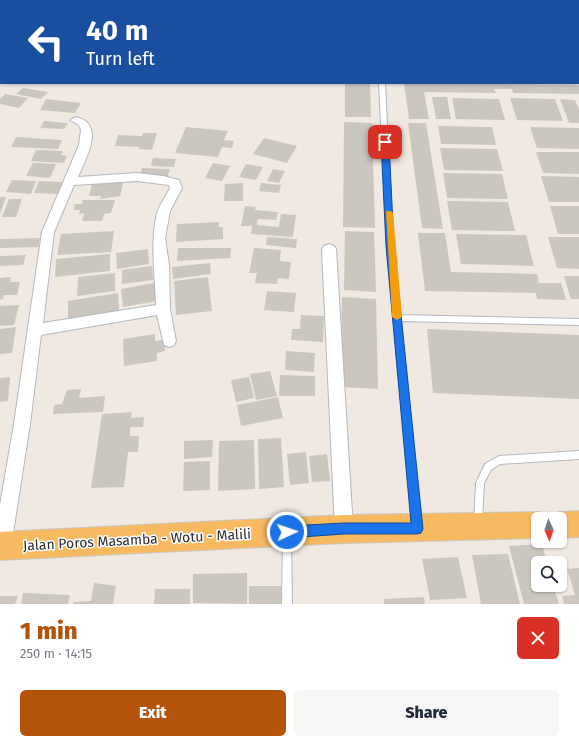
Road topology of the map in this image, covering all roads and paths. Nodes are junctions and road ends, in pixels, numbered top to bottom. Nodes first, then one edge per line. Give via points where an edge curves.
1 (382, 84) edge
2 (76, 120) dead end
3 (70, 181) junction
4 (329, 249) dead end
5 (162, 309) junction
6 (397, 318) junction
7 (579, 322) edge
8 (36, 330) junction
9 (169, 341) dead end
10 (579, 455) edge
11 (579, 524) edge
12 (531, 525) edge
13 (567, 525) edge
14 (478, 526) junction
15 (344, 529) junction
16 (417, 529) junction
17 (287, 532) junction
18 (1, 546) edge
19 (287, 604) edge

1 - 6 lane via 390,246
2 - 3 street via 83,123 87,130
3 - 5 street via 143,178 175,183 176,188 164,211 159,238
3 - 8 street via 48,232
4 - 15 street
5 - 8 street
5 - 9 street
6 - 7 lane
6 - 16 lane
8 - 18 street
10 - 14 lane via 499,460 488,467 480,483
11 - 13 highway
12 - 14 highway, Jalan Poros Masamba - Wotu - Malili
14 - 16 highway, Jalan Poros Masamba - Wotu - Malili
15 - 16 highway, Jalan Poros Masamba - Wotu - Malili
15 - 17 highway, Jalan Poros Masamba - Wotu - Malili
17 - 18 highway, Jalan Poros Masamba - Wotu - Malili
17 - 19 lane

